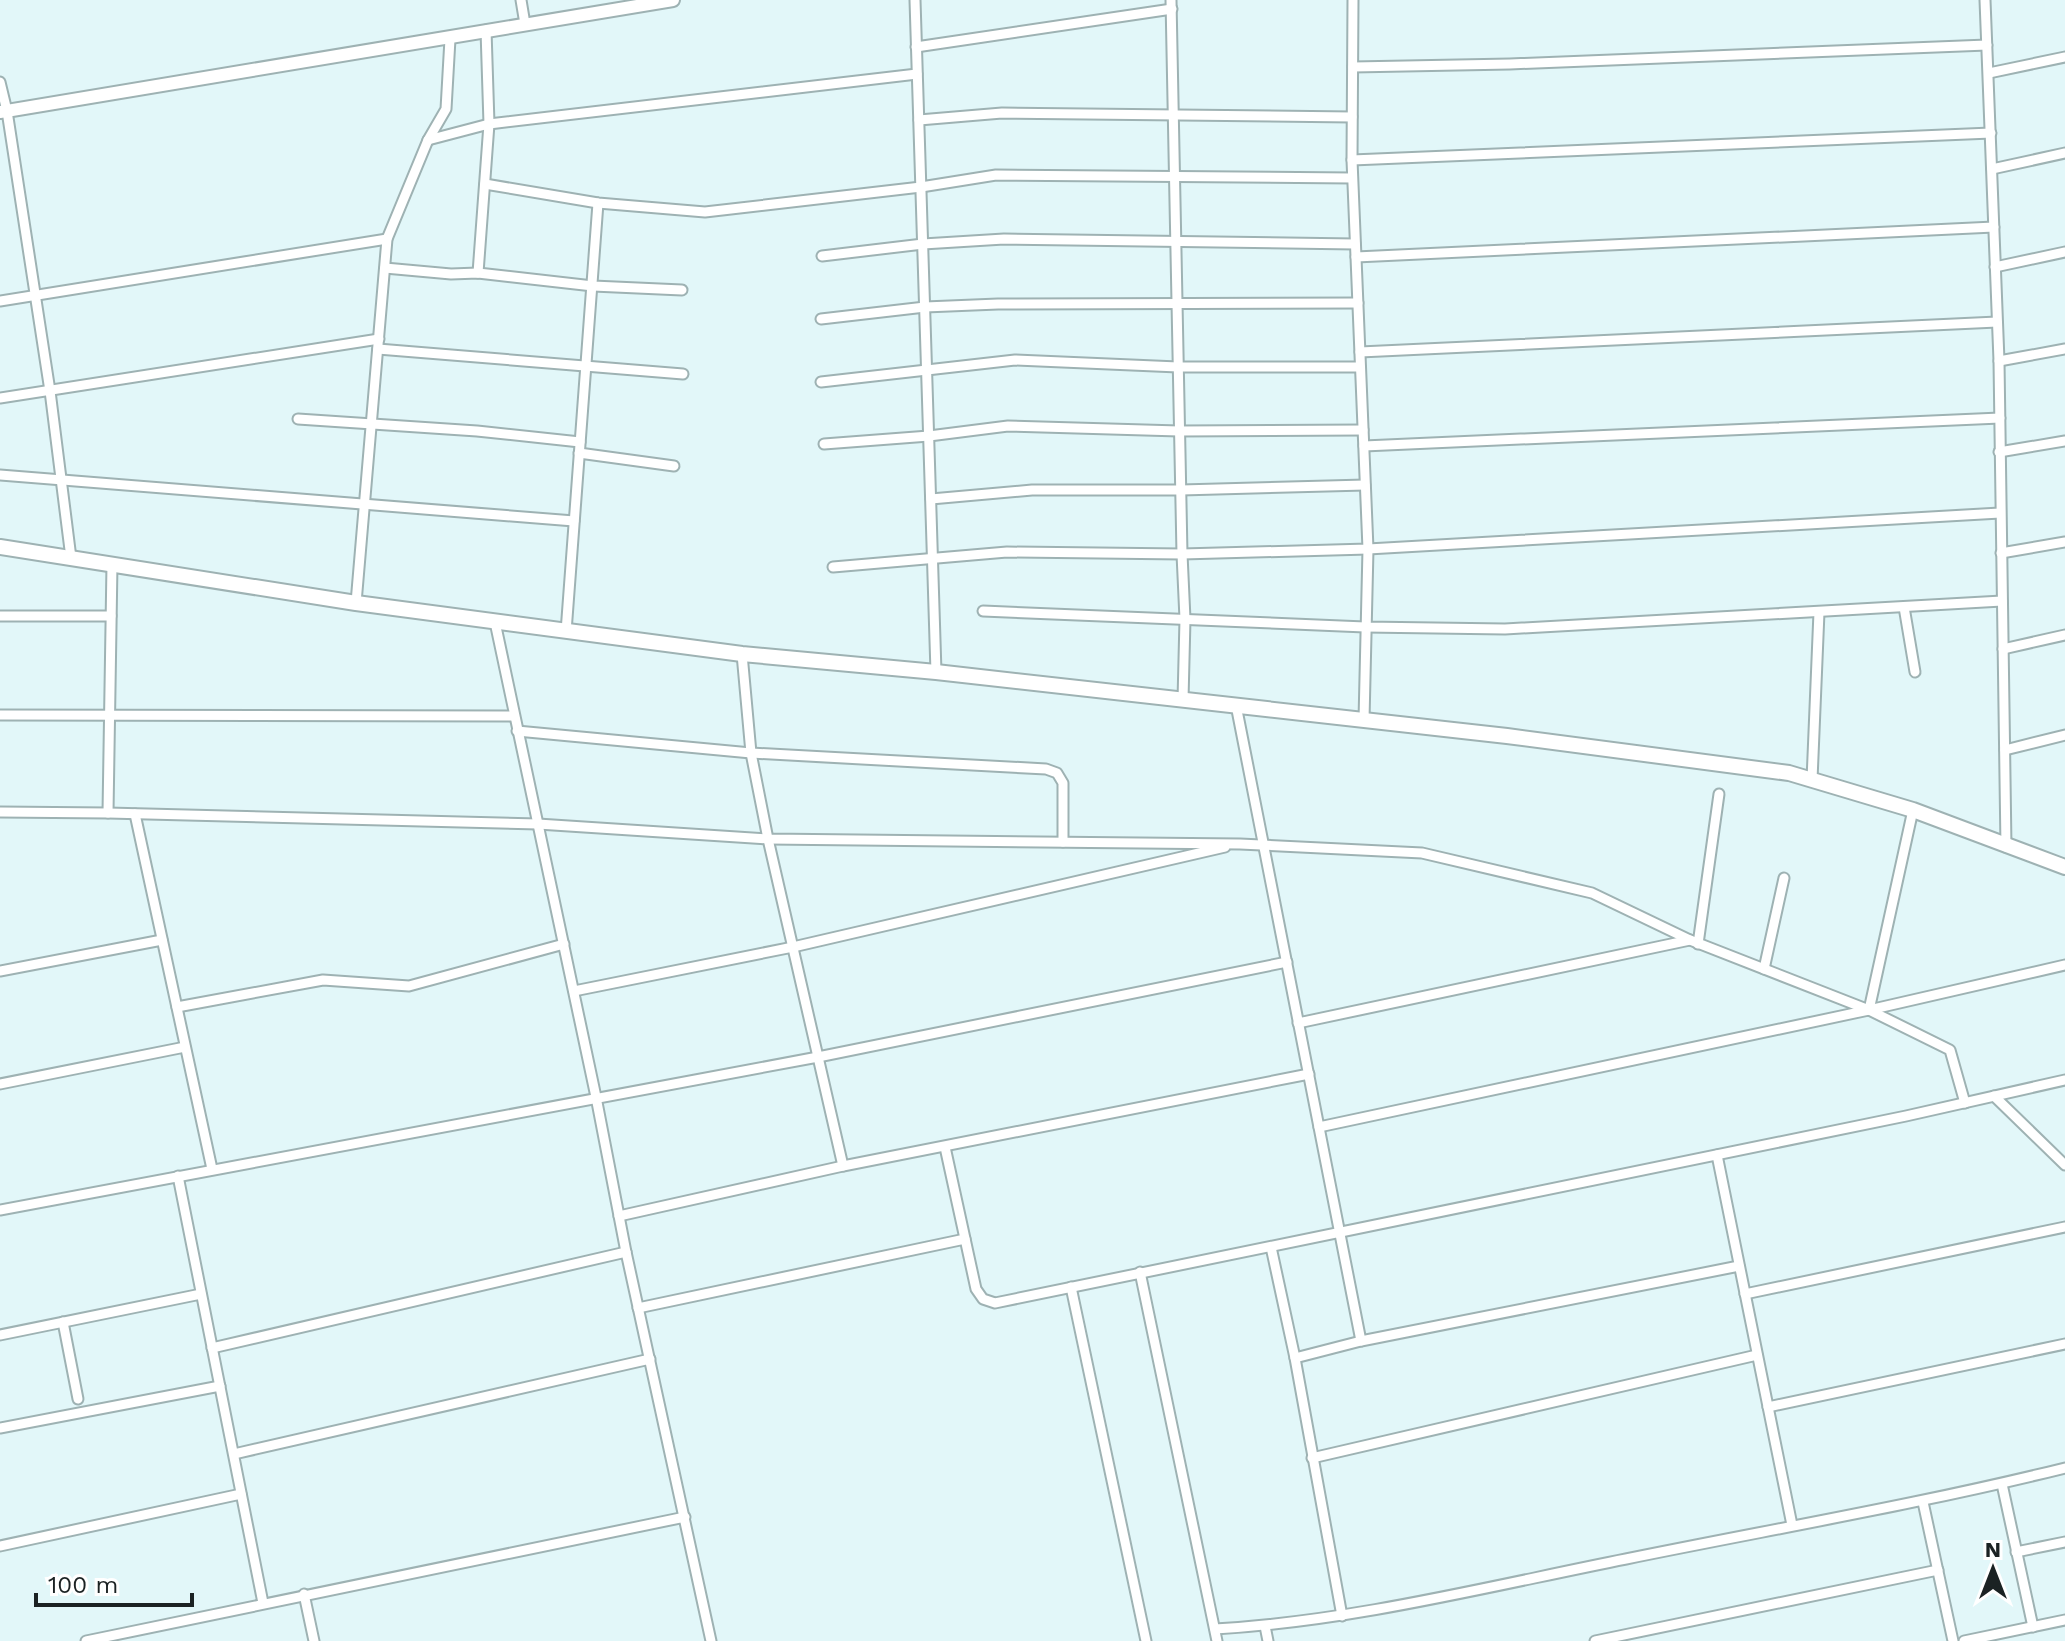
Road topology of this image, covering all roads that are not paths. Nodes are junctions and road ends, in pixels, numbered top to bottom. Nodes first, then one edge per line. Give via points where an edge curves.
1 (521, 0) edge
2 (673, 0) edge
3 (915, 0) edge
4 (1353, 0) edge
5 (1985, 0) edge
6 (1172, 4) edge
7 (596, 6) edge
8 (525, 24) junction
9 (486, 30) junction
10 (450, 39) junction
11 (1987, 45) junction
12 (916, 47) junction
13 (2065, 57) edge
14 (1353, 67) junction
15 (1989, 73) junction
16 (917, 74) junction
17 (0, 82) edge
18 (4, 112) edge
19 (1174, 114) junction
20 (1352, 117) junction
21 (919, 120) junction
22 (489, 124) junction
23 (1991, 133) junction
24 (428, 140) junction
25 (2065, 153) edge
26 (1352, 160) junction
27 (1992, 169) junction
28 (1175, 175) junction
29 (1352, 178) junction
30 (485, 184) junction
31 (921, 187) junction
32 (598, 203) junction
33 (1994, 227) junction
34 (387, 239) junction
35 (1176, 240) junction
36 (923, 244) junction
37 (1355, 244) junction
38 (2065, 252) edge
39 (822, 256) dead end
40 (1356, 257) junction
41 (1995, 267) junction
42 (385, 268) junction
43 (478, 273) junction
44 (593, 286) junction
45 (682, 290) dead end
46 (35, 296) junction
47 (0, 301) edge
48 (1177, 303) junction
49 (1358, 303) junction
50 (925, 307) junction
51 (821, 319) dead end
52 (1997, 322) junction
53 (378, 344) junction
54 (2065, 349) edge
55 (1360, 352) junction
56 (1999, 361) junction
57 (585, 366) junction
58 (1178, 367) junction
59 (1360, 367) junction
60 (927, 371) junction
61 (683, 374) dead end
62 (821, 382) dead end
63 (50, 391) junction
64 (0, 398) edge
65 (2000, 418) junction
66 (298, 419) dead end
67 (371, 424) junction
68 (1363, 430) junction
69 (1179, 431) junction
70 (929, 436) junction
71 (2065, 441) edge
72 (580, 442) junction
73 (824, 444) dead end
74 (1364, 446) junction
75 (1999, 452) junction
76 (579, 453) junction
77 (674, 466) dead end
78 (0, 475) edge
79 (61, 480) junction
80 (1365, 485) junction
81 (1181, 490) junction
82 (931, 499) junction
83 (364, 505) junction
84 (2000, 513) junction
85 (574, 521) junction
86 (2065, 542) edge
87 (0, 547) edge
88 (1368, 549) junction
89 (2001, 553) junction
90 (1182, 554) junction
91 (71, 558) junction
92 (933, 558) junction
93 (112, 564) junction
94 (833, 567) dead end
95 (2002, 601) junction
96 (356, 603) junction
97 (1904, 607) junction
98 (983, 611) dead end
99 (1819, 612) junction
100 (0, 616) edge
101 (111, 616) junction
102 (1185, 619) junction
103 (495, 622) junction
104 (1365, 627) junction
105 (566, 632) junction
106 (2065, 635) edge
107 (2003, 649) junction
108 (742, 654) junction
109 (936, 672) junction
110 (1915, 672) dead end
111 (1183, 700) junction
112 (1236, 705) junction
113 (0, 715) edge
114 (110, 715) junction
115 (514, 716) junction
116 (1364, 720) junction
117 (517, 731) junction
118 (2065, 735) edge
119 (2005, 750) junction
120 (751, 753) junction
121 (1812, 780) junction
122 (1719, 794) dead end
123 (1913, 810) junction
124 (0, 812) edge
125 (108, 813) junction
126 (135, 814) junction
127 (538, 824) junction
128 (768, 839) junction
129 (1063, 842) junction
130 (1240, 844) junction
131 (1263, 844) junction
132 (2006, 847) junction
133 (2065, 867) edge
134 (1784, 878) dead end
135 (162, 940) junction
136 (1694, 942) junction
137 (564, 944) junction
138 (793, 947) junction
139 (1287, 962) junction
140 (2065, 965) edge
141 (1764, 969) junction
142 (0, 971) edge
143 (574, 991) junction
144 (177, 1007) junction
145 (1869, 1010) junction
146 (1298, 1023) junction
147 (185, 1047) junction
148 (818, 1057) junction
149 (1309, 1074) junction
150 (2065, 1080) edge
151 (0, 1084) edge
152 (1994, 1096) junction
153 (596, 1097) junction
154 (1965, 1103) junction
155 (1319, 1127) junction
156 (945, 1147) junction
157 (1717, 1155) junction
158 (2065, 1165) edge
159 (843, 1166) junction
160 (212, 1169) junction
161 (178, 1176) junction
162 (0, 1210) edge
163 (619, 1216) junction
164 (2065, 1227) edge
165 (1340, 1233) junction
166 (965, 1239) junction
167 (1271, 1247) junction
168 (626, 1252) junction
169 (1739, 1266) junction
170 (1140, 1272) junction
171 (1071, 1287) junction
172 (201, 1294) junction
173 (1745, 1294) junction
174 (638, 1308) junction
175 (63, 1322) junction
176 (0, 1335) edge
177 (1361, 1341) junction
178 (2065, 1344) edge
179 (212, 1348) junction
180 (1757, 1355) junction
181 (1295, 1358) junction
182 (650, 1359) junction
183 (220, 1386) junction
184 (78, 1399) dead end
185 (1768, 1407) junction
186 (0, 1428) edge
187 (234, 1454) junction
188 (1312, 1458) junction
189 (2065, 1468) edge
190 (2002, 1484) junction
191 (241, 1494) junction
192 (1923, 1502) junction
193 (685, 1517) junction
194 (1792, 1525) junction
195 (2065, 1542) edge
196 (0, 1546) edge
197 (2016, 1552) junction
198 (1938, 1570) junction
199 (304, 1594) junction
200 (263, 1603) junction
201 (1342, 1616) junction
202 (2065, 1620) edge
203 (1265, 1626) junction
204 (2033, 1627) junction
205 (1215, 1629) junction
206 (86, 1641) edge
207 (314, 1641) edge
208 (709, 1641) edge
209 (1146, 1641) edge
210 (1217, 1641) edge
211 (1268, 1641) edge
212 (1595, 1641) edge
213 (1953, 1641) edge
214 (1964, 1641) edge

1 - 8 street
2 - 7 street
3 - 12 street
4 - 14 street
5 - 11 street
6 - 12 street
6 - 19 street
7 - 8 street
8 - 9 street
9 - 10 street
9 - 22 street
10 - 18 street
10 - 24 street via 446,109
11 - 14 street
11 - 15 street
12 - 16 street
13 - 15 street
14 - 20 street
15 - 23 street
16 - 21 street
16 - 22 street
17 - 18 street
18 - 46 street
19 - 20 street
19 - 21 street via 1002,113
19 - 28 street
20 - 26 street
21 - 31 street
22 - 24 street
22 - 30 street
23 - 26 street
23 - 27 street
24 - 34 street
25 - 27 street
26 - 29 street
27 - 33 street
28 - 29 street
28 - 31 street via 996,175
28 - 35 street
29 - 37 street
30 - 32 street
30 - 43 street
31 - 32 street via 705,212
31 - 36 street
32 - 44 street
33 - 40 street
33 - 41 street
34 - 42 street
34 - 46 street
35 - 36 street
35 - 37 street
35 - 48 street
36 - 39 street
36 - 50 street
37 - 40 street
38 - 41 street
40 - 49 street
41 - 52 street
42 - 43 street
42 - 53 street
43 - 44 street
44 - 45 street
44 - 57 street
46 - 47 street
46 - 63 street
48 - 49 street
48 - 50 street
48 - 58 street
49 - 55 street
50 - 51 street
50 - 60 street
52 - 55 street
52 - 56 street
53 - 57 street
53 - 63 street
53 - 67 street
54 - 56 street
55 - 59 street
56 - 65 street
57 - 61 street
57 - 72 street
58 - 59 street
58 - 60 street via 1015,360
58 - 69 street
59 - 68 street
60 - 62 street
60 - 70 street
63 - 64 street
63 - 79 street
65 - 74 street
65 - 75 street
66 - 67 street
67 - 72 street
67 - 83 street
68 - 69 street
68 - 74 street
69 - 70 street via 1008,426
69 - 81 street
70 - 73 street
70 - 82 street
71 - 75 street
72 - 76 street
74 - 80 street
75 - 84 street
76 - 77 street
76 - 85 street
78 - 79 street
79 - 83 street
79 - 91 street
80 - 81 street
80 - 88 street
81 - 82 street via 1032,490
81 - 90 street
82 - 92 street
83 - 85 street
83 - 96 street
84 - 88 street
84 - 89 street
85 - 105 street
86 - 89 street
87 - 91 main road
88 - 90 street
88 - 104 street
89 - 95 street
90 - 92 street via 1007,552
90 - 102 street
91 - 93 main road
92 - 94 street
92 - 109 street
93 - 96 main road
93 - 101 street
95 - 97 street
95 - 107 street
96 - 103 main road
97 - 99 street
97 - 110 street
98 - 102 street
99 - 104 street via 1505,629
99 - 121 street
100 - 101 street
101 - 114 street
102 - 104 street
102 - 111 street
103 - 105 main road
103 - 115 street
104 - 116 street
105 - 108 main road
106 - 107 street
107 - 119 street
108 - 109 main road
108 - 120 street
109 - 111 main road
111 - 112 main road
112 - 116 main road
112 - 131 street
113 - 114 street
114 - 115 street
114 - 125 street
115 - 117 street
116 - 121 main road
117 - 120 street
117 - 127 street
118 - 119 street
119 - 132 street
120 - 128 street
120 - 129 street via 1046,769 1063,783
121 - 123 main road
122 - 136 street
123 - 132 main road
123 - 145 street
124 - 125 street
125 - 126 street
126 - 127 street
126 - 135 street
127 - 128 street
127 - 137 street
128 - 129 street
128 - 138 street
129 - 130 street
130 - 131 street
130 - 138 street
131 - 136 street via 1422,853 1592,893
131 - 139 street
132 - 133 main road
134 - 141 street
135 - 142 street
135 - 144 street
136 - 141 street
136 - 146 street
137 - 143 street
137 - 144 street via 409,986 323,980
138 - 143 street
138 - 148 street
139 - 146 street
139 - 148 street
140 - 145 street
141 - 145 street
143 - 153 street
144 - 147 street
145 - 154 street via 1950,1050
145 - 155 street
146 - 149 street
147 - 151 street
147 - 160 street
148 - 153 street
148 - 159 street
149 - 155 street
149 - 156 street
150 - 152 street
152 - 154 street
152 - 158 street
153 - 160 street
153 - 163 street
154 - 157 street
155 - 165 street
156 - 159 street
156 - 166 street
157 - 165 street
157 - 169 street
159 - 163 street
160 - 161 street
161 - 162 street
161 - 172 street
163 - 168 street
164 - 173 street
165 - 167 street
165 - 177 street
166 - 171 street via 983,1299 995,1303
166 - 174 street
167 - 170 street
167 - 181 street
168 - 174 street
168 - 179 street
169 - 173 street
169 - 177 street
170 - 171 street
170 - 205 street
171 - 209 street
172 - 175 street
172 - 179 street
173 - 180 street
174 - 182 street
175 - 176 street
175 - 184 street
177 - 181 street
178 - 185 street
179 - 183 street
180 - 185 street
180 - 188 street
181 - 188 street
182 - 187 street
182 - 193 street
183 - 186 street
183 - 187 street
185 - 194 street
187 - 191 street
188 - 201 street
189 - 190 street
190 - 192 street
190 - 197 street
191 - 196 street
191 - 200 street
192 - 194 street
192 - 198 street
193 - 199 street
193 - 208 street
194 - 201 street
195 - 197 street
197 - 204 street
198 - 212 street
198 - 213 street
199 - 200 street
199 - 207 street
200 - 206 street
201 - 203 street
202 - 204 street
203 - 205 street
203 - 211 street
204 - 214 street
205 - 210 street

